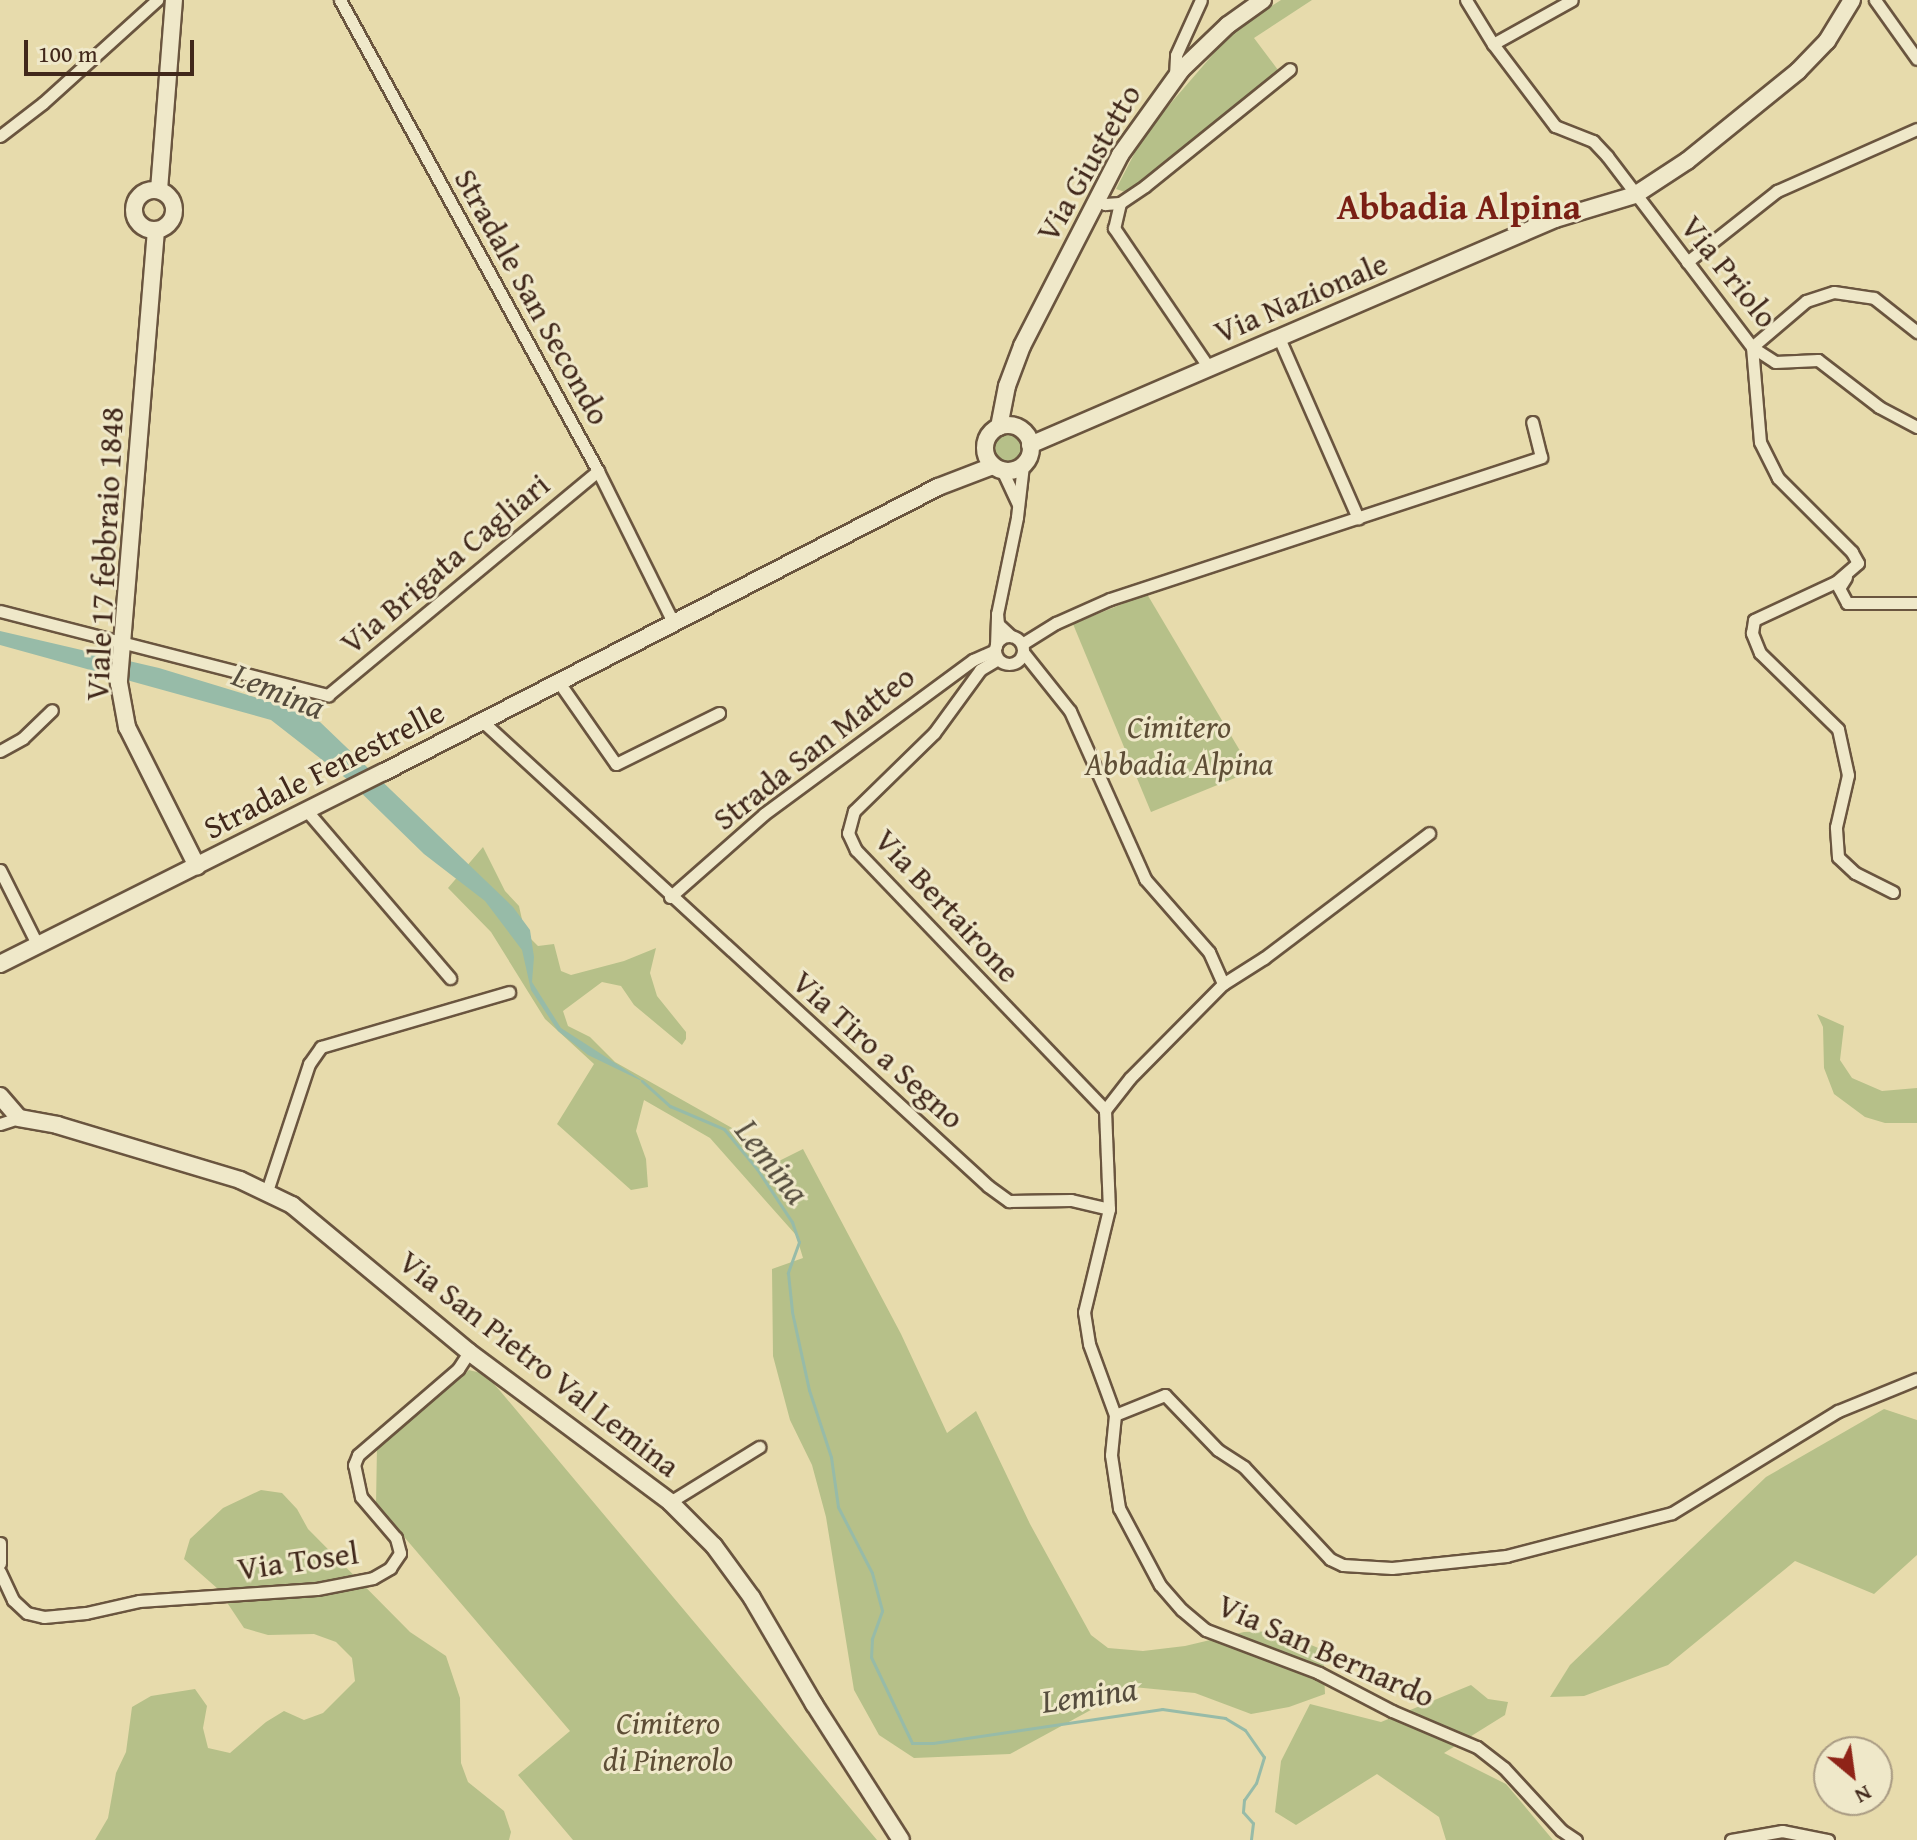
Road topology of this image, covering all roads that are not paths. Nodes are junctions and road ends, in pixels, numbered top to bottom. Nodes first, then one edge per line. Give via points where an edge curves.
1 (157, 0) edge
2 (174, 0) edge
3 (340, 0) edge
4 (1201, 0) edge
5 (1263, 0) edge
6 (1466, 0) edge
7 (1572, 0) edge
8 (1852, 0) edge
9 (1875, 0) edge
10 (1493, 44) junction
11 (1917, 59) edge
12 (1290, 69) dead end
13 (1175, 76) junction
14 (1917, 129) edge
15 (0, 136) edge
16 (159, 190) junction
17 (1635, 195) junction
18 (1095, 200) junction
19 (1120, 203) junction
20 (156, 230) junction
21 (1687, 262) junction
22 (1917, 332) edge
23 (1279, 338) junction
24 (1752, 347) junction
25 (1209, 368) junction
26 (1532, 422) dead end
27 (1006, 426) junction
28 (1917, 427) edge
29 (1030, 445) junction
30 (985, 448) junction
31 (1023, 465) junction
32 (998, 468) junction
33 (598, 471) junction
34 (960, 477) junction
35 (1018, 505) junction
36 (1358, 518) junction
37 (1848, 573) junction
38 (1917, 603) edge
39 (0, 611) edge
40 (997, 614) junction
41 (673, 622) junction
42 (1011, 636) junction
43 (121, 648) junction
44 (1023, 648) junction
45 (996, 652) junction
46 (558, 681) junction
47 (52, 710) dead end
48 (719, 713) dead end
49 (482, 721) junction
50 (0, 751) edge
51 (307, 811) junction
52 (1429, 833) dead end
53 (197, 866) junction
54 (0, 870) edge
55 (1893, 892) dead end
56 (670, 897) junction
57 (38, 946) junction
58 (0, 964) edge
59 (450, 978) dead end
60 (1223, 984) junction
61 (509, 992) dead end
62 (0, 1096) edge
63 (1105, 1110) junction
64 (19, 1118) junction
65 (0, 1124) edge
66 (267, 1191) junction
67 (1109, 1209) junction
68 (469, 1352) junction
69 (1917, 1379) edge
70 (1115, 1415) junction
71 (759, 1447) dead end
72 (670, 1502) junction
73 (0, 1543) edge
74 (0, 1563) edge
75 (0, 1572) edge
76 (901, 1840) edge
77 (1576, 1840) edge
78 (1731, 1840) edge
79 (1828, 1840) edge

1 - 15 street
2 - 16 street, Viale 17 febbraio 1848
3 - 33 street, Stradale San Secondo
4 - 13 street via 1176,55
5 - 13 street, Via Giustetto
6 - 10 street, Via Priolo
7 - 10 street
8 - 17 street, Via Nazionale via 1827,41 1798,71 1687,161
9 - 11 street
10 - 17 street, Via Priolo via 1555,126 1593,141
12 - 19 street
13 - 18 street, Via Giustetto
14 - 21 street via 1777,191
16 - 20 street, Viale 17 febbraio 1848 via 174,208 171,221
16 - 20 street via 141,195 135,205 139,223
17 - 21 street, Via Priolo
17 - 23 street, Via Nazionale via 1555,219
18 - 19 street
18 - 27 street, Via Giustetto via 1022,346 1007,386
19 - 25 street via 1114,228
20 - 43 street, Viale 17 febbraio 1848
21 - 24 street, Via Priolo
22 - 24 street via 1874,298 1834,292 1806,301
23 - 25 street, Via Nazionale
23 - 36 street
24 - 28 street, Via Priolo via 1775,362 1818,360 1879,407
24 - 37 street via 1760,442 1778,478 1852,552 1858,563
25 - 29 street, Via Nazionale
26 - 36 street via 1541,457
27 - 29 street via 1026,435
27 - 30 street via 988,435
29 - 31 street
30 - 32 street
30 - 34 street
31 - 32 street
31 - 35 street
32 - 34 street
32 - 35 street
33 - 41 street, Stradale San Secondo
33 - 43 street, Via Brigata Cagliari via 328,695
34 - 41 street
35 - 40 street
36 - 44 street via 1110,599 1056,623
37 - 38 street via 1839,588 1847,603
37 - 55 street via 1754,620 1752,633 1760,653 1838,729 1848,775 1836,827 1838,857 1855,873
39 - 43 street, Via Brigata Cagliari
40 - 42 street via 998,624
40 - 45 street
41 - 46 street, Stradale Fenestrelle
42 - 44 street
42 - 45 street via 1001,638
43 - 53 street, Viale 17 febbraio 1848 via 119,683 127,727
44 - 45 street via 1014,663
44 - 60 street via 1070,711 1145,879 1209,952
45 - 56 street, Strada San Matteo via 973,660 764,814
45 - 63 street, Via Bertairone via 934,733 854,811 848,833 856,850
46 - 48 street via 616,764
46 - 49 street, Stradale Fenestrelle
47 - 50 street via 23,738
49 - 51 street, Stradale Fenestrelle
49 - 56 street, Via Tiro a Segno
51 - 53 street, Stradale Fenestrelle
51 - 59 street
52 - 60 street
53 - 57 street, Stradale Fenestrelle
54 - 57 street
56 - 67 street, Via Tiro a Segno via 1009,1201 1071,1200
57 - 58 street, Stradale Fenestrelle
60 - 63 street
61 - 66 street via 321,1047 309,1064
62 - 64 street
63 - 67 street
64 - 65 street
64 - 66 street, Via San Pietro Val Lemina
66 - 68 street, Via San Pietro Val Lemina via 317,1223
67 - 70 street via 1084,1312 1089,1344
68 - 72 street, Via San Pietro Val Lemina
68 - 75 street, Via Tosel via 458,1369 358,1455 354,1465 361,1497 396,1538 400,1553 390,1568 373,1578 304,1591 139,1601 44,1617 27,1613 13,1600
69 - 70 street via 1838,1411 1672,1513 1506,1556 1392,1568 1343,1565 1330,1559 1244,1467 1218,1450 1165,1395
70 - 77 street, Via San Bernardo via 1111,1455 1119,1508 1160,1585 1182,1610 1206,1630 1319,1673 1477,1747
71 - 72 street
72 - 76 street, Via San Pietro Val Lemina via 714,1546 752,1598
73 - 74 street
78 - 79 street via 1782,1831

